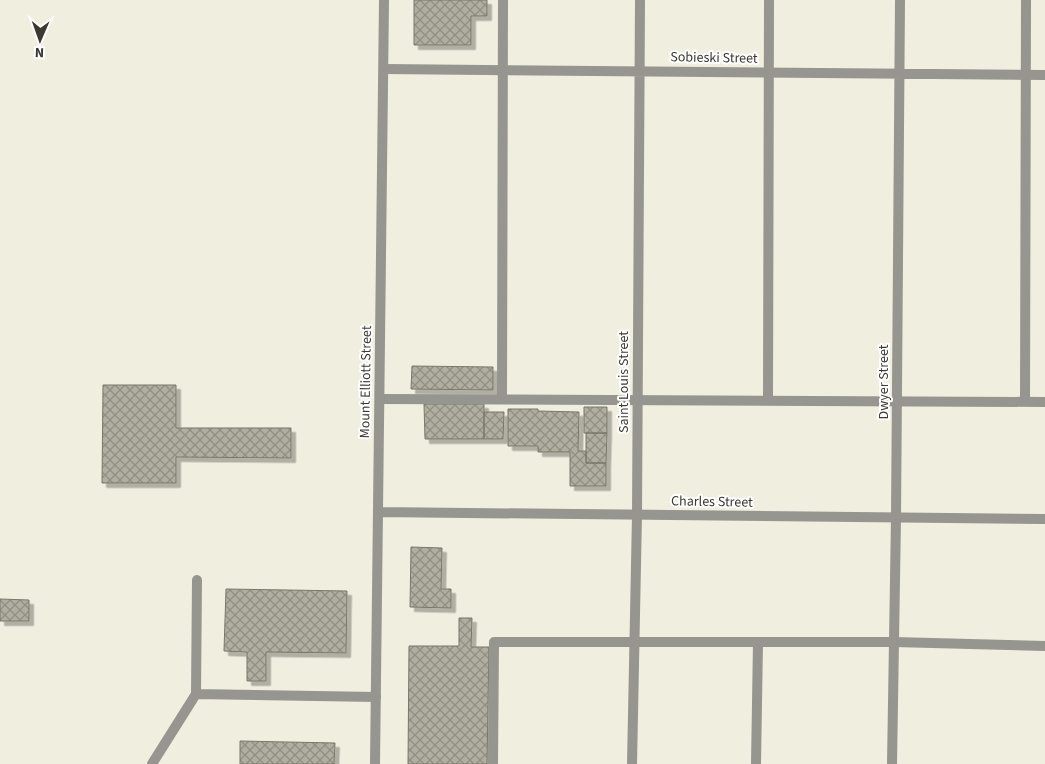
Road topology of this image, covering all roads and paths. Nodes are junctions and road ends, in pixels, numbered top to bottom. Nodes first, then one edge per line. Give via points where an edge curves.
1 (384, 0) edge
2 (503, 0) edge
3 (640, 0) edge
4 (768, 0) edge
5 (900, 0) edge
6 (1026, 0) edge
7 (384, 69) junction
8 (502, 69) junction
9 (640, 71) junction
10 (768, 72) junction
11 (899, 73) junction
12 (1026, 75) junction
13 (1045, 75) edge
14 (380, 399) junction
15 (502, 399) junction
16 (638, 400) junction
17 (768, 401) junction
18 (897, 401) junction
19 (1025, 402) junction
20 (1045, 402) edge
21 (379, 512) junction
22 (637, 515) junction
23 (896, 518) junction
24 (1045, 519) edge
25 (197, 580) dead end
26 (634, 642) junction
27 (758, 642) junction
28 (894, 642) junction
29 (1045, 646) edge
30 (196, 694) junction
31 (376, 697) junction
32 (152, 764) edge
33 (375, 764) edge
34 (493, 764) edge
35 (632, 764) edge
36 (756, 764) edge
37 (892, 764) edge

1 - 7 street, Mount Elliott Street
2 - 8 street
3 - 9 street, Saint Louis Street
4 - 10 street
5 - 11 street, Dwyer Street
6 - 12 street
7 - 8 street, Sobieski Street
7 - 14 street, Mount Elliott Street
8 - 9 street, Sobieski Street
8 - 15 street
9 - 10 street, Sobieski Street
9 - 16 street, Saint Louis Street
10 - 11 street, Sobieski Street
10 - 17 street
11 - 12 street, Sobieski Street
11 - 18 street, Dwyer Street
12 - 13 street, Sobieski Street
12 - 19 street
14 - 15 street
14 - 21 street, Mount Elliott Street
15 - 16 street
16 - 17 street
16 - 22 street, Saint Louis Street
17 - 18 street
18 - 19 street
18 - 23 street, Dwyer Street
19 - 20 street
21 - 22 street, Charles Street
21 - 31 street, Mount Elliott Street
22 - 23 street, Charles Street
22 - 26 street, Saint Louis Street
23 - 24 street, Charles Street
23 - 28 street, Dwyer Street
25 - 30 street
26 - 27 street
26 - 34 street via 494,642
26 - 35 street, Saint Louis Street
27 - 28 street
27 - 36 street
28 - 29 street
28 - 37 street, Dwyer Street
30 - 31 street
30 - 32 street
31 - 33 street, Mount Elliott Street

